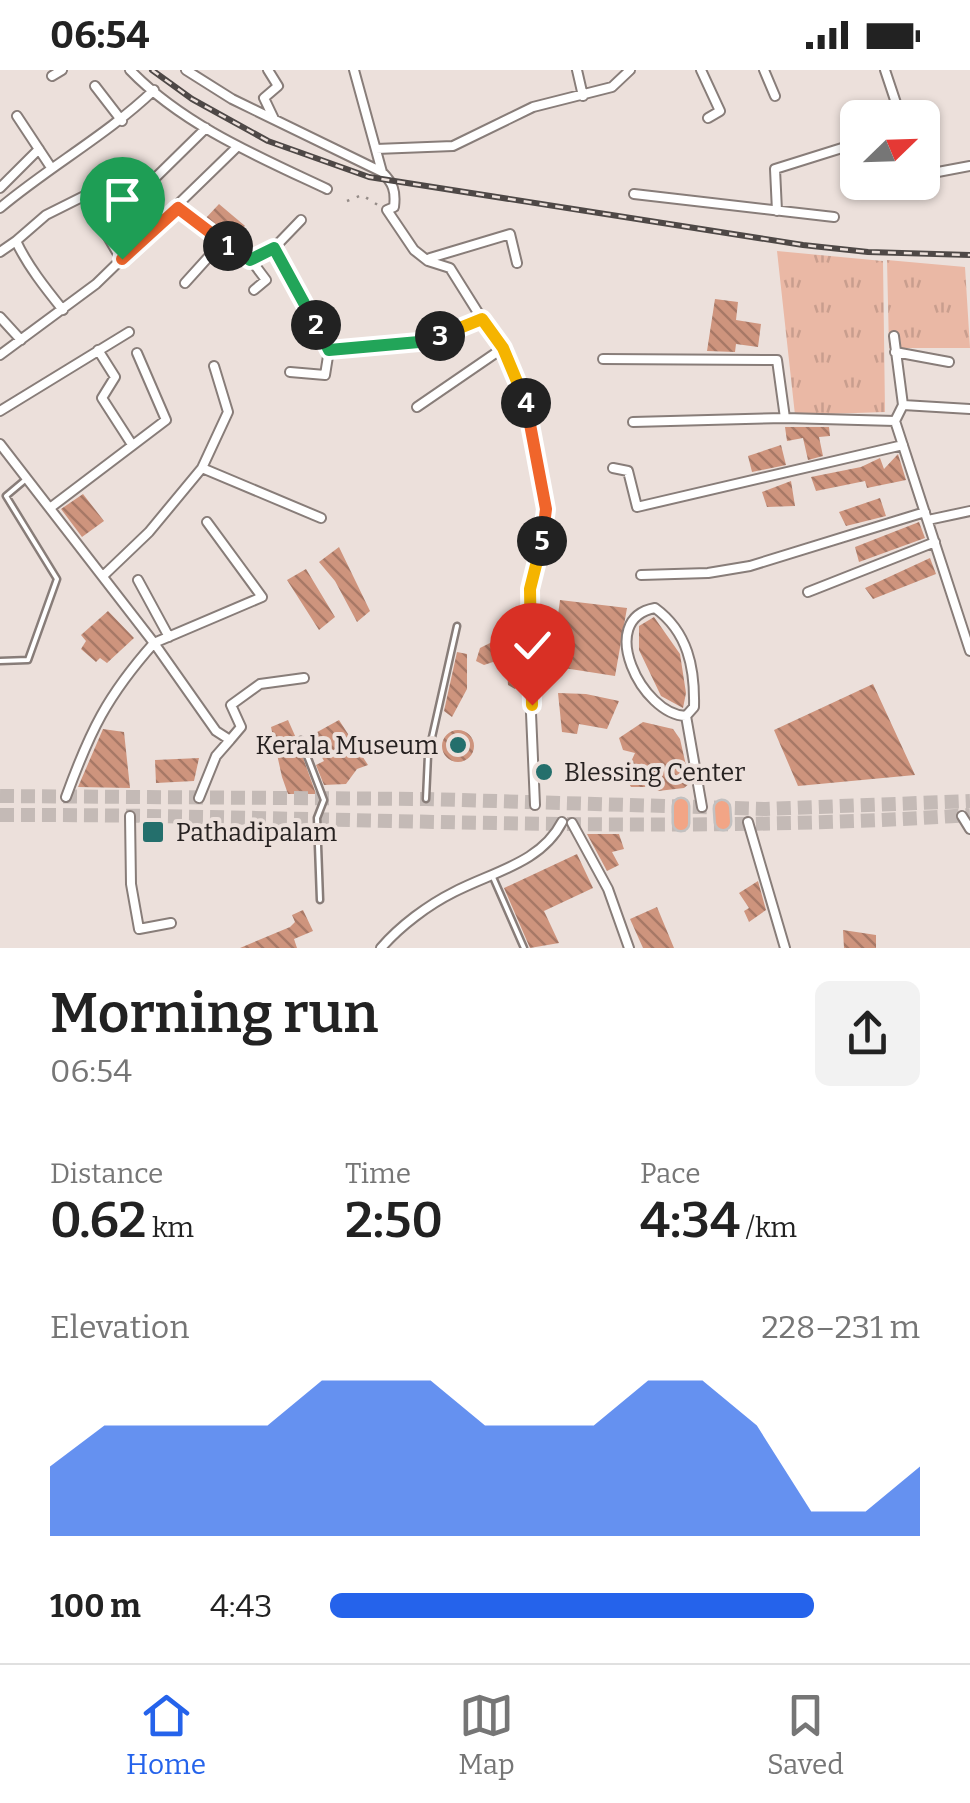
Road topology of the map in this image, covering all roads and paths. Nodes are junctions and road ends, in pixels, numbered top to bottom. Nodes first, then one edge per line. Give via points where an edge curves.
1 (62, 70) edge
2 (130, 70) edge
3 (186, 70) edge
4 (207, 70) edge
5 (268, 70) edge
6 (354, 70) edge
7 (577, 70) edge
8 (630, 70) edge
9 (701, 70) edge
10 (764, 70) edge
11 (885, 70) edge
12 (52, 76) dead end
13 (208, 84) junction
14 (95, 86) dead end
15 (154, 90) junction
16 (583, 96) junction
17 (775, 96) dead end
18 (895, 100) edge
19 (17, 116) dead end
20 (708, 118) dead end
21 (274, 120) junction
22 (122, 121) junction
23 (206, 128) junction
24 (237, 147) junction
25 (376, 149) junction
26 (840, 149) edge
27 (39, 150) junction
28 (50, 166) junction
29 (970, 166) edge
30 (382, 172) junction
31 (940, 172) edge
32 (150, 183) dead end
33 (0, 188) edge
34 (328, 190) dead end
35 (634, 194) dead end
36 (347, 201) dead end
37 (0, 208) edge
38 (178, 208) junction
39 (387, 210) junction
40 (777, 211) junction
41 (834, 217) dead end
42 (301, 220) dead end
43 (16, 240) junction
44 (222, 242) junction
45 (274, 248) junction
46 (0, 252) edge
47 (122, 259) junction
48 (250, 260) junction
49 (426, 260) junction
50 (517, 263) dead end
51 (185, 284) dead end
52 (254, 290) dead end
53 (63, 310) junction
54 (0, 317) edge
55 (482, 319) junction
56 (129, 332) dead end
57 (894, 336) dead end
58 (21, 340) junction
59 (503, 348) junction
60 (98, 350) junction
61 (329, 350) junction
62 (895, 352) junction
63 (137, 353) dead end
64 (0, 355) edge
65 (603, 359) dead end
66 (949, 362) dead end
67 (214, 366) dead end
68 (290, 372) dead end
69 (902, 405) junction
70 (417, 406) dead end
71 (970, 409) edge
72 (0, 412) edge
73 (785, 418) junction
74 (894, 421) junction
75 (634, 422) dead end
76 (0, 444) edge
77 (131, 444) junction
78 (902, 444) junction
79 (202, 468) junction
80 (613, 468) dead end
81 (25, 480) junction
82 (50, 508) junction
83 (970, 511) edge
84 (926, 516) junction
85 (321, 518) dead end
86 (207, 522) dead end
87 (935, 542) junction
88 (641, 575) dead end
89 (103, 576) junction
90 (138, 580) dead end
91 (808, 592) dead end
92 (456, 626) dead end
93 (169, 636) junction
94 (154, 642) junction
95 (970, 651) edge
96 (0, 660) edge
97 (304, 678) dead end
98 (686, 716) junction
99 (230, 740) junction
100 (301, 740) dead end
101 (66, 797) dead end
102 (198, 798) dead end
103 (426, 799) dead end
104 (535, 804) dead end
105 (681, 806) dead end
106 (702, 807) dead end
107 (130, 816) dead end
108 (962, 816) dead end
109 (680, 822) dead end
110 (748, 822) dead end
111 (970, 829) edge
112 (492, 875) junction
113 (320, 900) dead end
114 (171, 923) dead end
115 (381, 948) edge
116 (524, 948) edge
117 (628, 948) edge
118 (784, 948) edge

1 - 12 street
2 - 15 street
3 - 13 street
4 - 13 street
5 - 21 street via 278,86 264,98
6 - 25 street
7 - 16 street
8 - 16 street via 612,87
9 - 20 street via 720,111
10 - 17 street
11 - 18 street
13 - 21 street
14 - 22 street
15 - 22 street
15 - 23 street
16 - 25 street via 534,107 452,146
19 - 27 street
21 - 30 street
22 - 28 street
23 - 24 street
23 - 32 street
24 - 34 street
24 - 38 street
25 - 30 street
26 - 40 street via 775,169
27 - 28 street
27 - 33 street
28 - 37 street
29 - 31 street
30 - 39 street via 395,196
35 - 40 street
36 - 39 path via 362,194
38 - 44 street
38 - 47 street
39 - 49 street
40 - 41 street
42 - 45 street
43 - 46 street
43 - 47 street via 84,196
43 - 53 street
44 - 48 street
44 - 51 street
45 - 48 street
45 - 61 street
47 - 53 street
48 - 52 street via 266,280
49 - 50 street via 510,234
49 - 55 street via 450,268
53 - 58 street
54 - 58 street
55 - 59 street
55 - 61 street via 419,342
56 - 60 street
57 - 62 street
58 - 64 street
59 - 70 street
59 - 104 street via 528,408 546,509 530,589
60 - 72 street
60 - 77 street via 115,377 102,398
61 - 68 street via 325,375
62 - 66 street
62 - 69 street
63 - 77 street via 166,420
65 - 73 street via 777,360
67 - 79 street via 228,412
69 - 71 street
69 - 74 street
73 - 74 street
73 - 75 street
74 - 78 street
76 - 81 street
77 - 82 street
78 - 80 street via 636,507 628,471
78 - 84 street
79 - 85 street
79 - 89 street
81 - 82 street
81 - 96 lane via 6,496 57,579 28,660
82 - 89 street
83 - 84 street
84 - 87 street
84 - 88 street via 750,566
86 - 93 street via 262,597
87 - 91 street
87 - 95 street
89 - 94 street
90 - 93 street
92 - 103 lane via 428,755
93 - 94 street
94 - 99 street via 216,732
94 - 101 street via 116,686 88,734
97 - 99 street via 260,684 231,705 241,727
98 - 98 street via 694,707 690,654 670,619 655,608 643,610 632,619 626,640 631,668 660,708
98 - 106 street
99 - 102 street
100 - 113 lane via 324,800 317,818
105 - 109 highway
107 - 114 street via 139,929
108 - 111 street
110 - 118 street
112 - 115 street via 451,893 395,930
112 - 116 lane
112 - 117 street via 538,852 567,822 608,888

